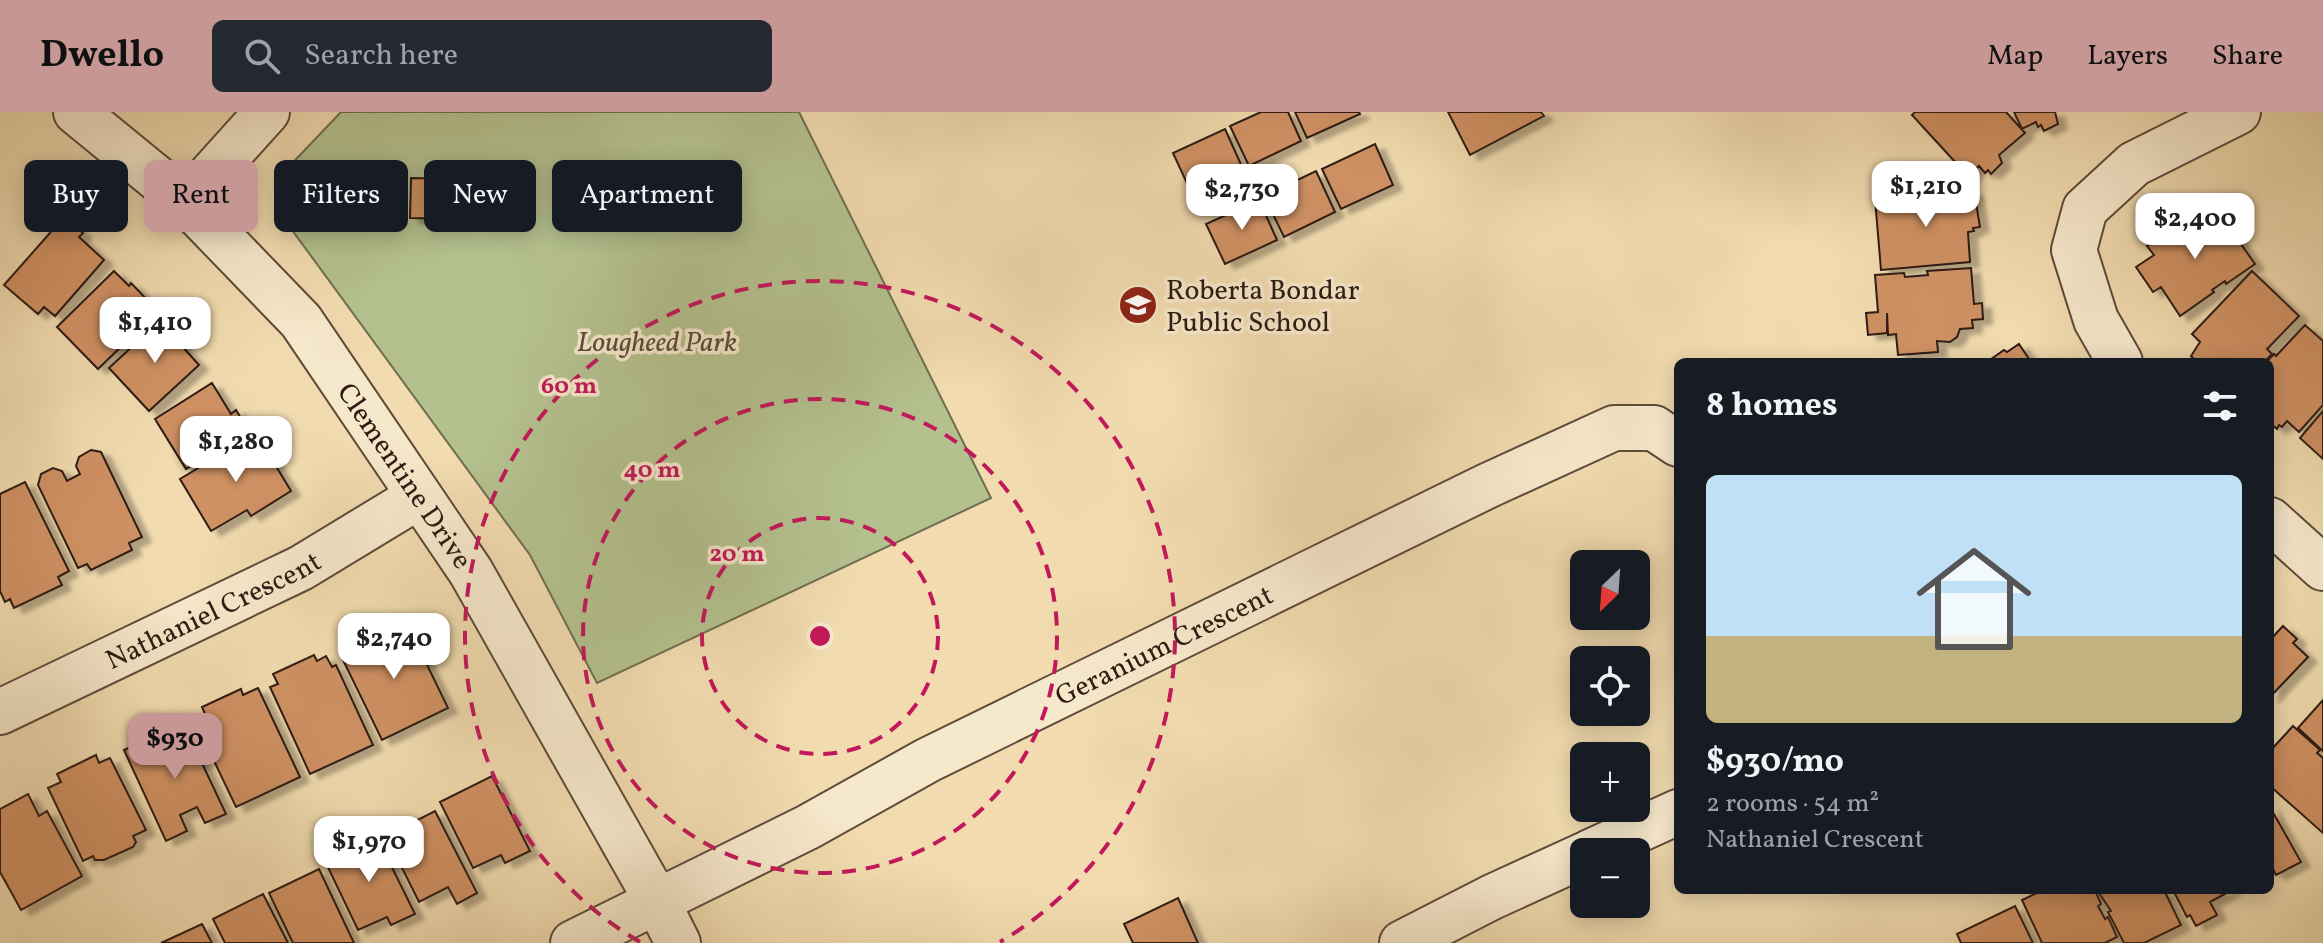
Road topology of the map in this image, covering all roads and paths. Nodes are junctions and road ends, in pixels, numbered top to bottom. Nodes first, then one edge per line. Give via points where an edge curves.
1 (76, 112) edge
2 (267, 112) edge
3 (2238, 112) edge
4 (224, 160) edge
5 (144, 168) edge
6 (215, 232) edge
7 (2118, 358) edge
8 (1674, 441) edge
9 (418, 497) junction
10 (2274, 524) edge
11 (2323, 568) edge
12 (0, 712) edge
13 (1674, 814) edge
14 (1621, 838) edge
15 (1570, 861) edge
16 (658, 903) junction
17 (573, 943) edge
18 (678, 943) edge
19 (1402, 943) edge

1 - 5 street, Clementine Drive
2 - 4 street
3 - 7 street via 2134,164 2085,209 2074,250 2096,320
6 - 9 street, Clementine Drive via 301,321
8 - 16 street, Geranium Crescent via 1654,428 1614,428 928,760
9 - 12 street, Nathaniel Crescent via 301,568
9 - 16 street, Clementine Drive via 471,572
10 - 11 street
13 - 14 street
15 - 19 street
16 - 17 street, Geranium Crescent
16 - 18 street, Clementine Drive

